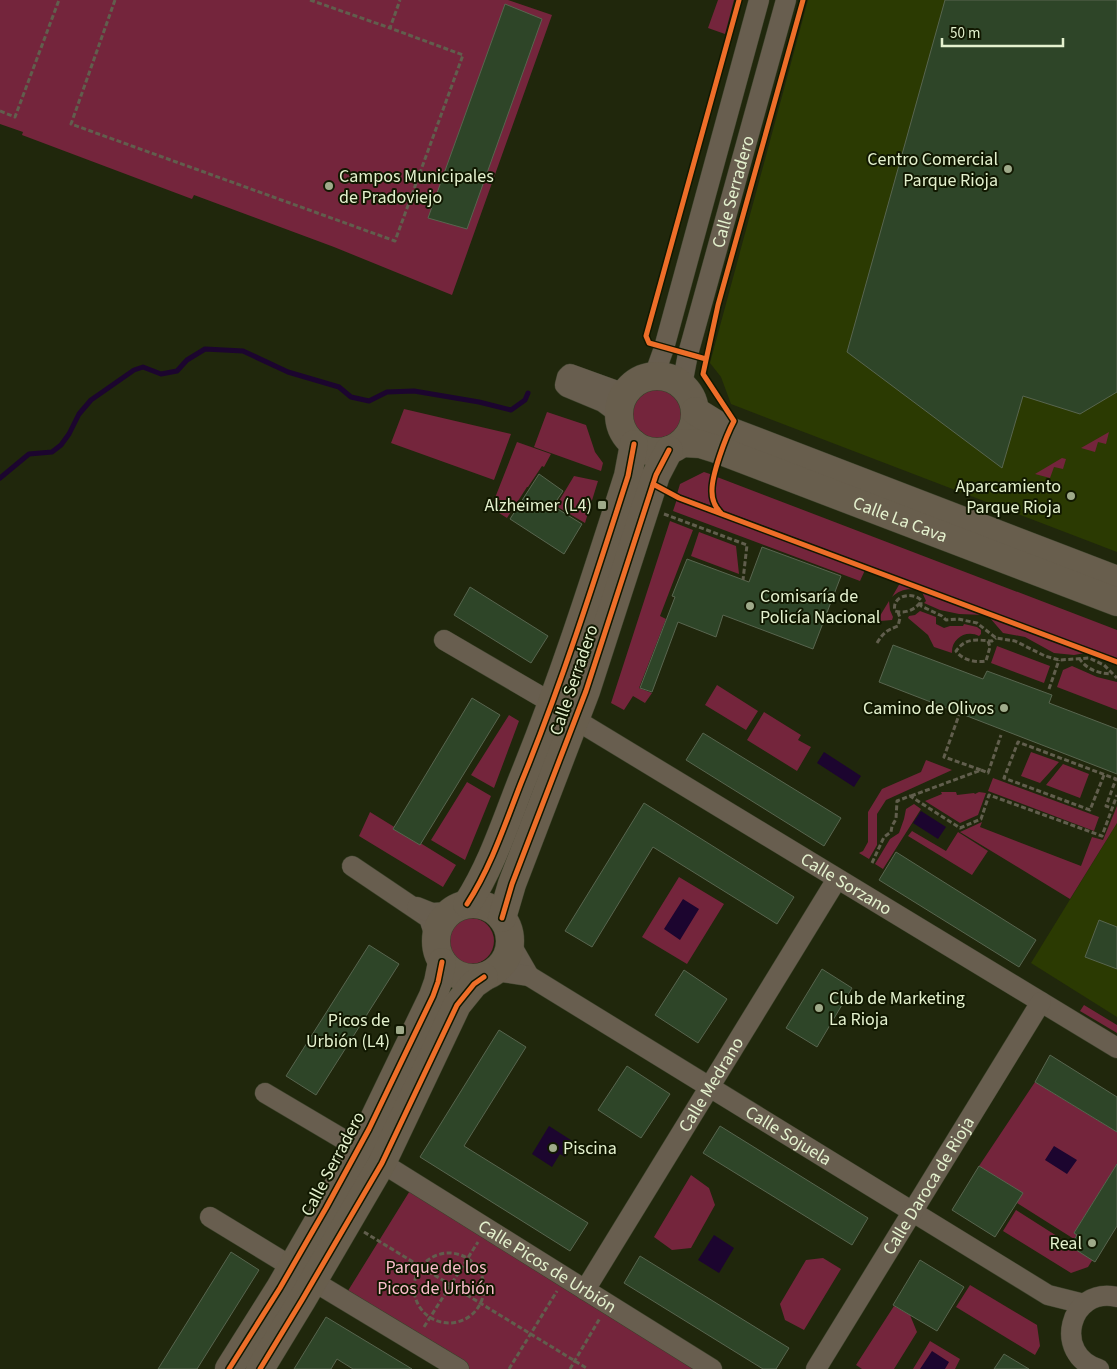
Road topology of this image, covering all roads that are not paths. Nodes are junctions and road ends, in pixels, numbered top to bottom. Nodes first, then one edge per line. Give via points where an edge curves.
1 (759, 0) edge
2 (786, 0) edge
3 (654, 376) junction
4 (682, 385) junction
5 (695, 412) junction
6 (634, 444) junction
7 (676, 447) junction
8 (1117, 580) edge
9 (1117, 602) edge
10 (444, 640) dead end
11 (552, 703) junction
12 (576, 720) junction
13 (352, 866) dead end
14 (838, 879) junction
15 (408, 904) junction
16 (458, 908) junction
17 (502, 918) junction
18 (436, 936) junction
19 (510, 943) junction
20 (442, 962) junction
21 (490, 974) junction
22 (529, 976) junction
23 (1041, 1002) junction
24 (1117, 1048) edge
25 (709, 1087) junction
26 (265, 1093) dead end
27 (358, 1148) junction
28 (382, 1163) junction
29 (912, 1212) junction
30 (210, 1217) dead end
31 (303, 1274) junction
32 (585, 1290) junction
33 (1048, 1295) junction
34 (1116, 1295) edge
35 (1084, 1304) junction
36 (1071, 1326) junction
37 (1078, 1362) edge
38 (229, 1369) edge
39 (260, 1369) edge
40 (459, 1369) edge
41 (712, 1369) edge
42 (816, 1369) edge
43 (1099, 1369) edge

1 - 3 street, Calle Serradero
2 - 4 street, Calle Serradero
3 - 4 main road via 669,378
3 - 6 main road via 639,381 623,402 621,426
4 - 5 main road via 691,397
5 - 7 main road via 692,429
5 - 8 main road, Calle La Cava via 724,429
6 - 7 main road via 650,452
6 - 11 main road, Calle Serradero via 628,476
7 - 9 main road, Calle La Cava via 700,444 716,449
7 - 12 main road, Calle Serradero via 656,475
10 - 11 street
11 - 16 main road, Calle Serradero via 486,871
12 - 14 street, Calle Sorzano
12 - 17 main road, Calle Serradero via 512,884
13 - 15 street
14 - 23 street, Calle Sorzano
14 - 25 street, Calle Medrano
15 - 16 street via 432,913
15 - 18 street via 429,918
16 - 17 main road via 477,904 486,906
16 - 18 main road via 442,919
17 - 19 main road via 507,925
18 - 20 main road via 435,945
19 - 21 main road via 503,963
19 - 22 street, Calle Sojuela
20 - 21 main road via 461,977 472,979
20 - 27 main road, Calle Serradero via 433,996
21 - 22 street, Calle Sojuela
21 - 28 main road, Calle Serradero via 474,984 457,1005
22 - 25 street, Calle Sojuela
23 - 24 street, Calle Sorzano
23 - 29 street, Calle Daroca de Rioja
25 - 29 street, Calle Sojuela
25 - 32 street, Calle Medrano
26 - 27 street
27 - 31 main road, Calle Serradero
28 - 31 main road, Calle Serradero via 348,1222
28 - 32 street, Calle Picos de Urbión
29 - 33 street, Calle Sojuela
29 - 42 street, Calle Daroca de Rioja
30 - 31 street
31 - 38 main road, Calle Serradero
31 - 39 main road, Calle Serradero
31 - 40 street
32 - 41 street, Calle Picos de Urbión
33 - 35 street, Calle Sojuela
33 - 36 street, Calle Sojuela via 1064,1312
34 - 35 street via 1102,1296
35 - 36 street
36 - 37 street via 1071,1341
37 - 43 street

